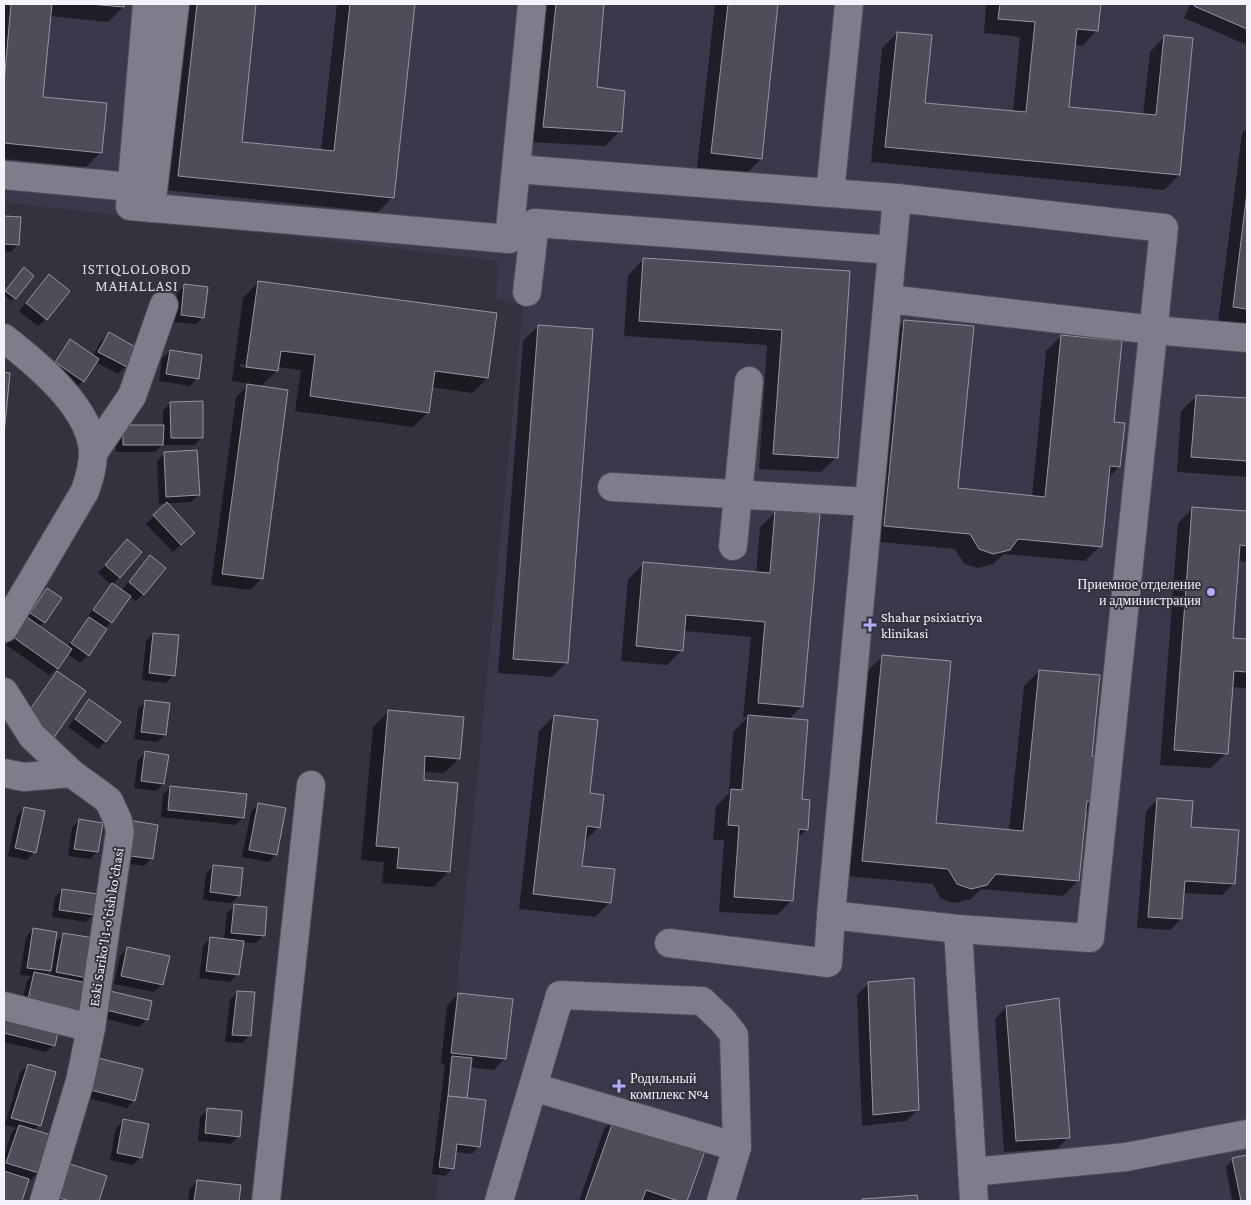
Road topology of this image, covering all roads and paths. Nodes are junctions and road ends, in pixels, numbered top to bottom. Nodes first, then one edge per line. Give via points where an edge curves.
1 (146, 4) edge
2 (175, 4) edge
3 (532, 4) edge
4 (849, 4) edge
5 (516, 169) junction
6 (4, 175) edge
7 (131, 188) junction
8 (830, 193) junction
9 (897, 198) junction
10 (151, 208) junction
11 (535, 223) junction
12 (509, 239) junction
13 (892, 250) junction
14 (527, 292) dead end
15 (888, 299) junction
16 (164, 305) dead end
17 (1154, 330) junction
18 (4, 338) edge
19 (1247, 338) edge
20 (749, 381) dead end
21 (93, 453) junction
22 (612, 487) dead end
23 (738, 494) junction
24 (869, 502) junction
25 (733, 546) dead end
26 (5, 625) edge
27 (4, 692) edge
28 (4, 773) edge
29 (71, 773) junction
30 (311, 785) dead end
31 (831, 915) junction
32 (958, 929) junction
33 (669, 943) dead end
34 (4, 1006) edge
35 (91, 1028) junction
36 (533, 1087) junction
37 (1247, 1134) edge
38 (737, 1147) junction
39 (972, 1172) junction
40 (44, 1201) edge
41 (266, 1201) edge
42 (499, 1201) edge
43 (721, 1201) edge
44 (974, 1201) edge

1 - 7 street
2 - 10 street
3 - 5 street
4 - 8 street
5 - 8 street
5 - 12 street
6 - 7 street
7 - 10 street via 130,206
8 - 9 street
9 - 13 street
9 - 17 street via 1164,228
10 - 12 street
11 - 12 street
11 - 13 street
11 - 14 street
13 - 15 street
15 - 17 street
15 - 24 street
16 - 21 street via 132,396
17 - 19 street
17 - 32 street via 1090,938
18 - 21 street via 51,378 72,402 90,436
20 - 23 street
21 - 26 street via 85,491
22 - 23 street
23 - 24 street
23 - 25 street
24 - 31 street
27 - 29 street, Eski Sariko'l 1-o'tish ko'chasi via 32,736
28 - 29 street via 24,777
29 - 35 street, Eski Sariko'l 1-o'tish ko'chasi via 108,801 120,832
30 - 41 street
31 - 32 street
31 - 33 street via 828,963
32 - 39 street
34 - 35 street
35 - 40 street, Eski Sariko'l 1-o'tish ko'chasi via 80,1081
36 - 38 street
36 - 38 street via 560,995 702,1001 734,1035
36 - 42 street
37 - 39 street via 1126,1157
38 - 43 street
39 - 44 street

